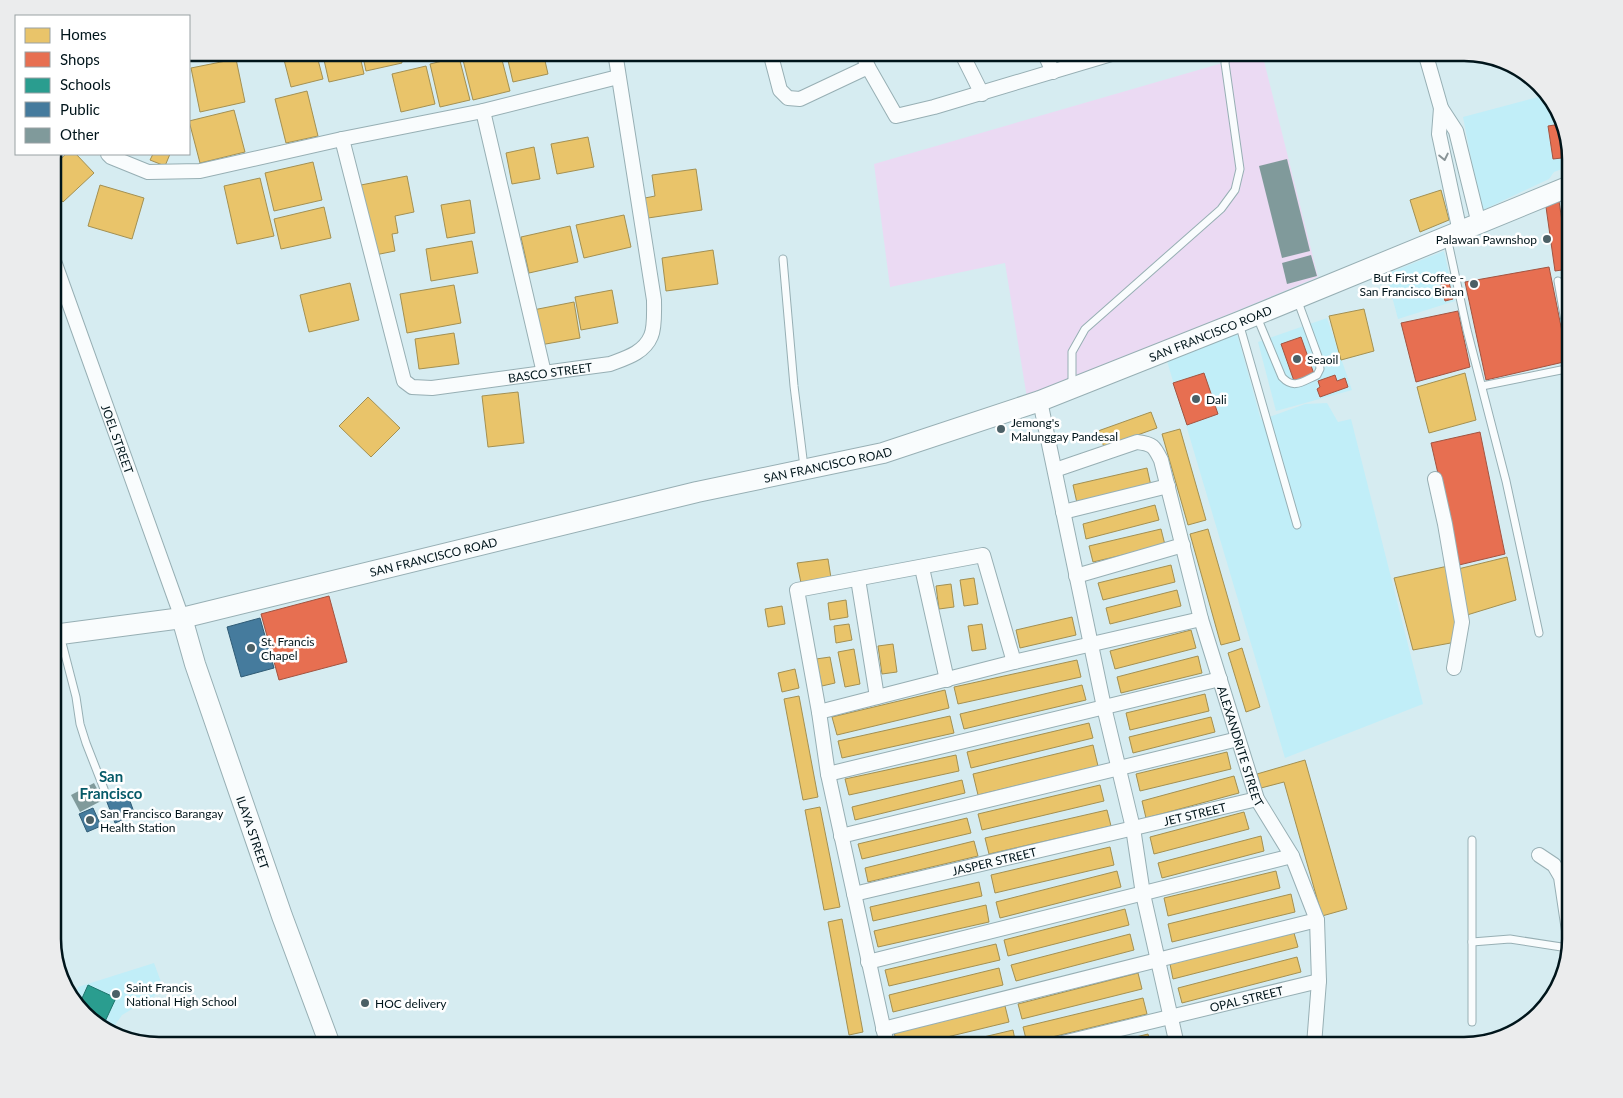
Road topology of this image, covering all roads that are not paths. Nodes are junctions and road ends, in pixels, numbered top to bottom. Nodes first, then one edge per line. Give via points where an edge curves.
1 (615, 61) edge
2 (772, 61) edge
3 (866, 61) edge
4 (966, 61) edge
5 (1048, 61) edge
6 (1089, 61) edge
7 (1225, 61) edge
8 (1428, 61) edge
9 (868, 67) junction
10 (1053, 72) junction
11 (618, 77) junction
12 (982, 94) junction
13 (1441, 108) junction
14 (483, 111) junction
15 (342, 139) junction
16 (109, 155) edge
17 (1562, 189) edge
18 (1462, 231) junction
19 (783, 259) dead end
20 (61, 281) edge
21 (1558, 281) dead end
22 (1297, 298) junction
23 (1562, 304) edge
24 (1248, 319) junction
25 (1562, 370) edge
26 (544, 373) junction
27 (1482, 386) junction
28 (1072, 389) junction
29 (1040, 401) junction
30 (804, 470) junction
31 (1054, 470) junction
32 (1435, 479) dead end
33 (1168, 486) junction
34 (1064, 512) junction
35 (1297, 525) dead end
36 (1183, 545) junction
37 (922, 568) junction
38 (1076, 576) junction
39 (858, 579) junction
40 (182, 618) junction
41 (1201, 619) junction
42 (1539, 633) dead end
43 (61, 634) edge
44 (1091, 645) junction
45 (61, 650) edge
46 (1014, 662) junction
47 (1454, 668) dead end
48 (1220, 679) junction
49 (947, 680) junction
50 (877, 697) junction
51 (1104, 707) junction
52 (819, 712) junction
53 (1238, 740) junction
54 (1118, 769) junction
55 (828, 774) junction
56 (104, 789) dead end
57 (1257, 799) junction
58 (1133, 828) junction
59 (841, 836) junction
60 (1472, 840) dead end
61 (1539, 855) dead end
62 (1292, 856) junction
63 (1562, 884) edge
64 (854, 894) junction
65 (1143, 894) junction
66 (1317, 920) junction
67 (1472, 942) junction
68 (1561, 947) edge
69 (1157, 960) junction
70 (868, 962) junction
71 (1319, 981) junction
72 (1172, 1016) junction
73 (1472, 1022) dead end
74 (883, 1029) junction
75 (327, 1037) edge
76 (885, 1037) edge
77 (1089, 1037) edge
78 (1176, 1037) edge
79 (1312, 1037) edge

1 - 11 street, BASCO STREET
2 - 9 street via 780,90 788,98 800,99
3 - 9 street
4 - 12 street
5 - 10 street
6 - 10 street
7 - 28 lane via 1240,169 1235,190 1221,210 1085,329 1072,352
8 - 13 street
9 - 12 street via 896,116
10 - 12 street
11 - 14 street
11 - 26 street, BASCO STREET via 654,300 652,334 633,355 610,364
13 -> 18 street via 1439,134
13 - 18 street via 1456,130
14 - 15 street
14 - 26 street
15 - 16 street via 200,171 148,172
15 - 26 street, BASCO STREET via 404,381 412,387 432,388
17 - 18 main road, SAN FRANCISCO ROAD
18 - 22 main road, SAN FRANCISCO ROAD
18 - 27 lane via 1466,330
19 - 30 lane
20 - 40 street, JOEL STREET
21 - 23 lane
22 - 24 main road, SAN FRANCISCO ROAD
22 - 24 lane via 1320,369 1317,375 1296,384 1288,383 1282,377
24 - 28 main road, SAN FRANCISCO ROAD
24 - 35 lane
25 - 27 lane
27 - 42 lane
28 - 29 main road, SAN FRANCISCO ROAD
29 - 30 main road, SAN FRANCISCO ROAD via 883,453
29 - 31 street
30 - 40 main road, SAN FRANCISCO ROAD via 687,494
31 - 33 street, ALEXANDRITE STREET via 1137,442 1155,448
31 - 34 street
32 - 47 street via 1462,622
33 - 34 street
33 - 36 street, ALEXANDRITE STREET
34 - 38 street
36 - 38 street
36 - 41 street, ALEXANDRITE STREET
37 - 39 street
37 - 46 street via 983,555
37 - 49 street
38 - 44 street
39 - 50 street
39 - 52 street via 797,590
40 - 43 main road, SAN FRANCISCO ROAD
40 - 75 main road, ILAYA STREET via 198,673
41 - 44 street
41 - 48 street, ALEXANDRITE STREET
44 - 46 street
44 - 51 street
45 - 56 lane via 76,697 80,724
46 - 49 street
48 - 51 street
48 - 53 street, ALEXANDRITE STREET
49 - 50 street
50 - 52 street
51 - 54 street
51 - 55 street
52 - 55 street
53 - 54 street
53 - 57 street, ALEXANDRITE STREET
54 - 58 street
54 - 59 street
55 - 59 street
57 - 58 street, JET STREET
57 - 62 street, ALEXANDRITE STREET
58 - 64 street, JASPER STREET
58 - 65 street
59 - 64 street
60 - 67 lane
61 - 63 street via 1554,865
62 - 65 street
62 - 66 street, ALEXANDRITE STREET
64 - 70 street
65 - 69 street
65 - 70 street
66 - 69 street
66 - 71 street, ALEXANDRITE STREET
67 - 68 lane via 1510,939
67 - 73 lane
69 - 72 street
69 - 74 street
70 - 74 street
71 - 72 street, OPAL STREET
71 - 79 street, ALEXANDRITE STREET
72 - 77 street, OPAL STREET
72 - 78 street
74 - 76 street

